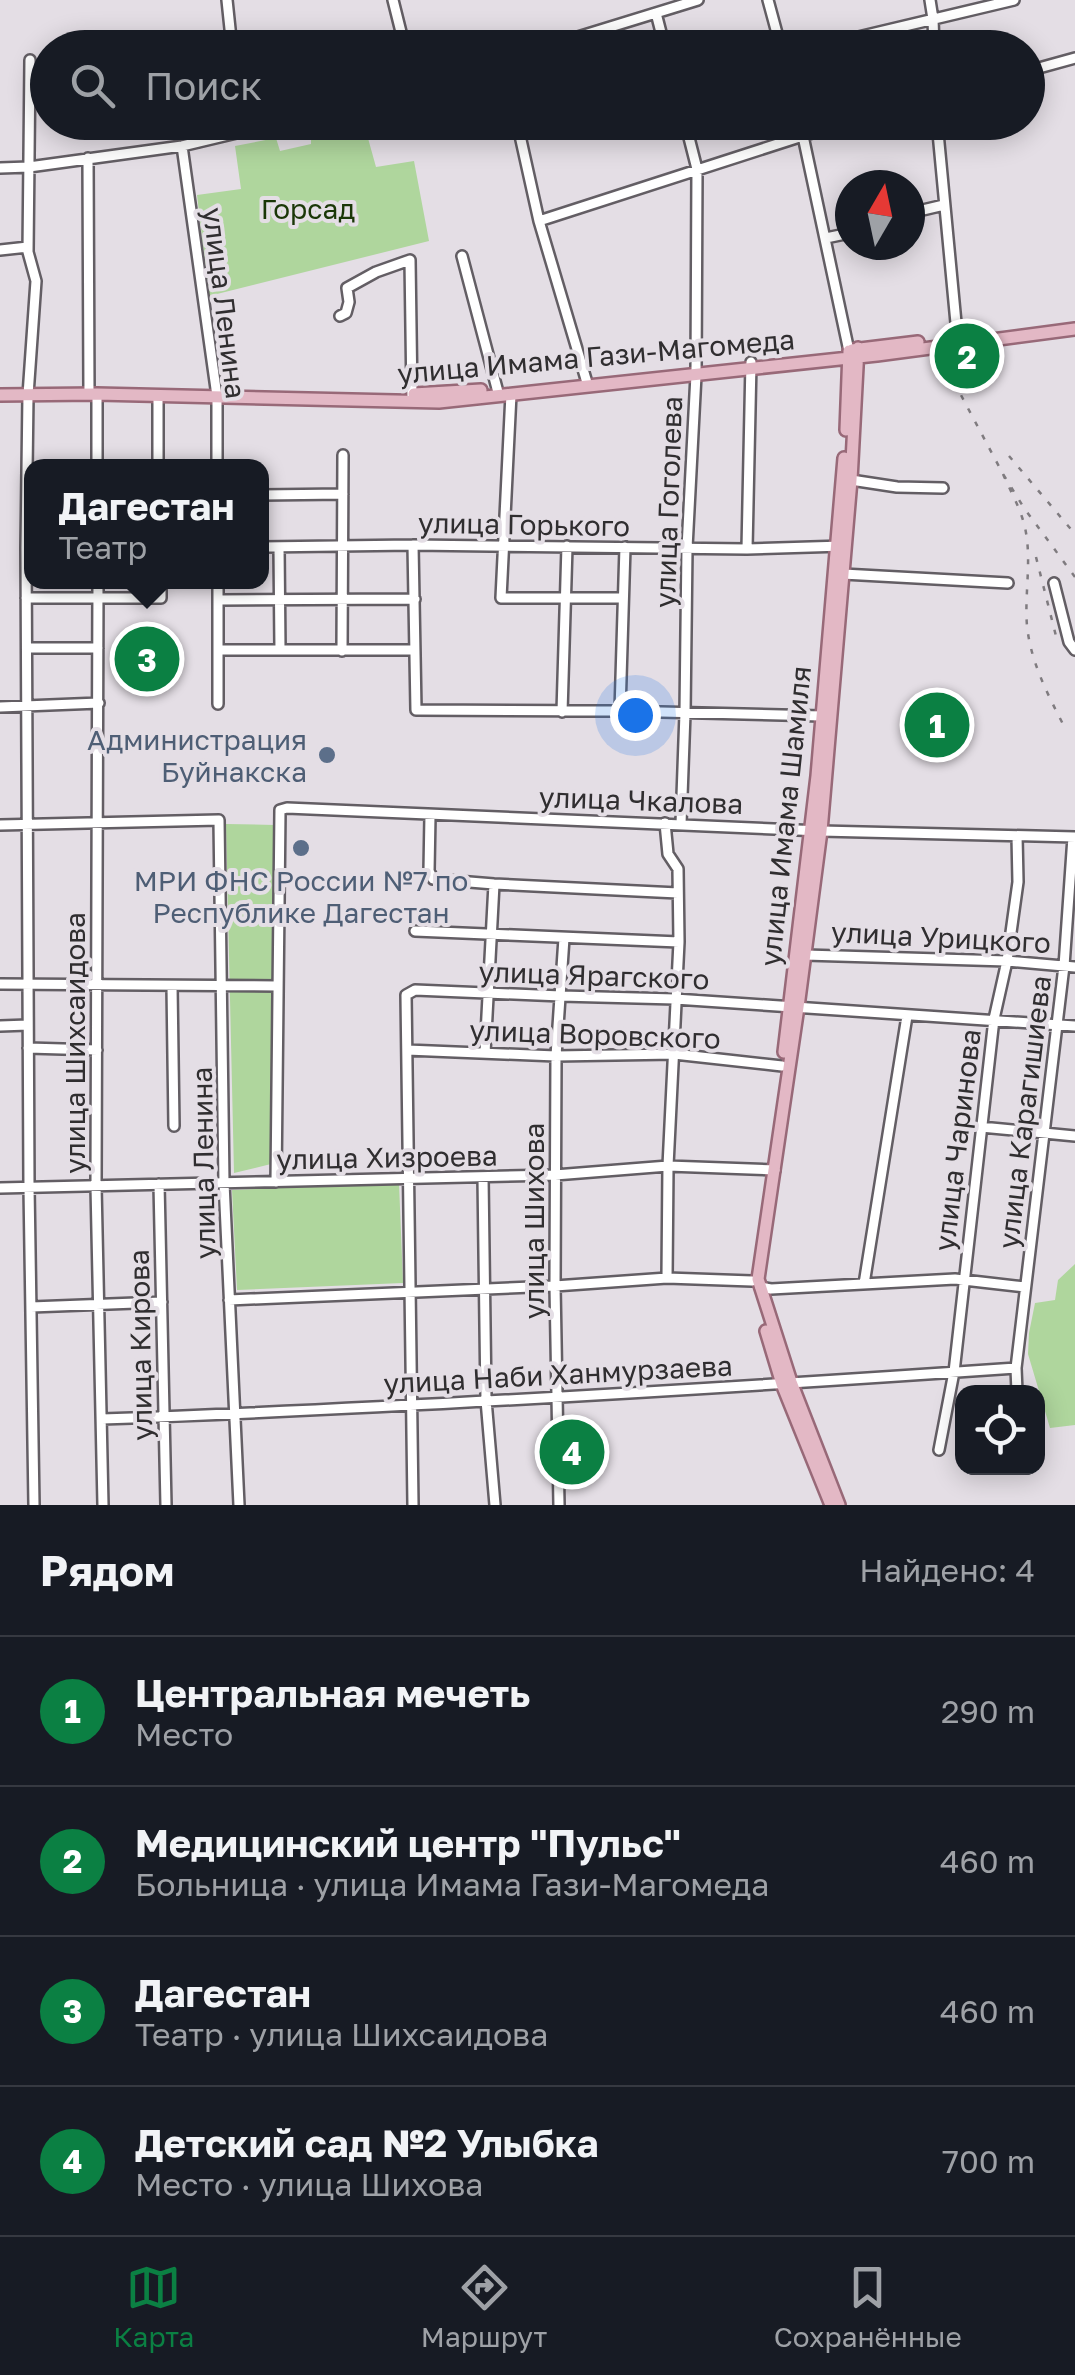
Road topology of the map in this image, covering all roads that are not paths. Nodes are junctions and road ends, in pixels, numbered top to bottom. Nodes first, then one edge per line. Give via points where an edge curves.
1 (227, 0) edge
2 (393, 0) edge
3 (698, 0) edge
4 (768, 0) edge
5 (930, 0) edge
6 (1014, 0) edge
7 (656, 13) junction
8 (933, 19) junction
9 (230, 30) edge
10 (400, 30) edge
11 (601, 30) edge
12 (660, 30) edge
13 (776, 30) edge
14 (887, 30) edge
15 (933, 30) edge
16 (1075, 58) edge
17 (30, 60) dead end
18 (1045, 66) edge
19 (208, 140) edge
20 (520, 140) edge
21 (690, 140) edge
22 (787, 140) edge
23 (804, 140) edge
24 (938, 140) edge
25 (200, 142) joint
26 (182, 146) junction
27 (88, 158) junction
28 (28, 167) junction
29 (0, 168) edge
30 (697, 169) junction
31 (944, 205) junction
32 (925, 209) edge
33 (540, 221) junction
34 (835, 236) edge
35 (826, 238) junction
36 (28, 247) junction
37 (0, 250) edge
38 (462, 256) dead end
39 (340, 316) dead end
40 (1075, 326) edge
41 (957, 341) junction
42 (854, 353) junction
43 (751, 366) junction
44 (696, 372) junction
45 (587, 383) junction
46 (0, 388) edge
47 (28, 391) junction
48 (92, 392) junction
49 (216, 393) junction
50 (502, 393) junction
51 (158, 395) junction
52 (0, 396) edge
53 (412, 398) junction
54 (343, 455) dead end
55 (28, 459) edge
56 (97, 459) edge
57 (158, 459) edge
58 (217, 459) edge
59 (851, 480) junction
60 (943, 488) dead end
61 (343, 494) junction
62 (269, 495) edge
63 (413, 544) junction
64 (341, 546) junction
65 (503, 546) junction
66 (567, 546) junction
67 (841, 546) junction
68 (269, 547) edge
69 (279, 547) junction
70 (625, 547) junction
71 (687, 548) junction
72 (747, 549) junction
73 (843, 574) junction
74 (1054, 583) dead end
75 (1008, 584) dead end
76 (27, 589) edge
77 (98, 589) edge
78 (161, 589) edge
79 (218, 589) edge
80 (98, 597) junction
81 (26, 598) junction
82 (565, 598) junction
83 (623, 598) junction
84 (415, 599) junction
85 (219, 600) junction
86 (279, 601) junction
87 (341, 601) junction
88 (27, 648) junction
89 (98, 648) junction
90 (219, 650) junction
91 (280, 650) junction
92 (342, 650) junction
93 (414, 650) junction
94 (1075, 650) edge
95 (99, 703) junction
96 (218, 704) dead end
97 (27, 705) junction
98 (0, 706) edge
99 (620, 711) junction
100 (562, 712) junction
101 (686, 713) junction
102 (822, 716) junction
103 (430, 814) junction
104 (98, 822) junction
105 (666, 823) junction
106 (28, 824) junction
107 (680, 824) junction
108 (0, 825) edge
109 (816, 830) junction
110 (1017, 836) junction
111 (1074, 837) edge
112 (494, 884) junction
113 (678, 893) junction
114 (415, 931) dead end
115 (492, 936) junction
116 (564, 938) junction
117 (678, 942) junction
118 (805, 955) junction
119 (1006, 961) junction
120 (1070, 966) edge
121 (0, 984) edge
122 (28, 984) junction
123 (97, 984) junction
124 (172, 986) junction
125 (223, 986) junction
126 (277, 986) junction
127 (488, 993) junction
128 (561, 996) junction
129 (675, 998) junction
130 (794, 1007) junction
131 (906, 1016) junction
132 (994, 1019) junction
133 (28, 1025) junction
134 (1057, 1025) junction
135 (0, 1026) edge
136 (1075, 1026) edge
137 (28, 1048) junction
138 (97, 1050) junction
139 (407, 1050) junction
140 (486, 1053) junction
141 (674, 1054) junction
142 (556, 1056) junction
143 (782, 1066) junction
144 (174, 1126) dead end
145 (981, 1127) junction
146 (1043, 1133) junction
147 (1075, 1136) edge
148 (668, 1166) junction
149 (771, 1170) junction
150 (556, 1175) junction
151 (483, 1178) junction
152 (408, 1179) junction
153 (276, 1182) junction
154 (224, 1183) junction
155 (159, 1184) junction
156 (96, 1186) junction
157 (29, 1187) junction
158 (0, 1188) edge
159 (667, 1278) junction
160 (963, 1280) junction
161 (756, 1284) junction
162 (864, 1284) junction
163 (555, 1286) junction
164 (1025, 1288) junction
165 (486, 1289) junction
166 (410, 1292) junction
167 (229, 1300) junction
168 (162, 1302) junction
169 (100, 1304) junction
170 (30, 1306) junction
171 (1016, 1368) junction
172 (954, 1372) junction
173 (786, 1383) junction
174 (1017, 1385) edge
175 (557, 1396) junction
176 (486, 1400) junction
177 (412, 1405) junction
178 (235, 1414) junction
179 (164, 1416) junction
180 (102, 1419) junction
181 (939, 1450) dead end
182 (34, 1505) edge
183 (104, 1505) edge
184 (166, 1505) edge
185 (239, 1505) edge
186 (413, 1505) edge
187 (494, 1505) edge
188 (559, 1505) edge
189 (831, 1505) edge
190 (839, 1505) edge

1 - 9 street
2 - 10 street
3 - 7 street
4 - 13 street
5 - 8 street
6 - 8 street
7 - 11 street
7 - 12 street
8 - 14 street
8 - 15 street
16 - 18 street
17 - 28 street
19 - 25 street
20 - 33 street
21 - 30 street, улица Гоголева
22 - 30 street
23 - 35 street, улица Имама Шамиля
24 - 31 street
25 - 26 street
26 - 27 street
26 - 49 street, улица Ленина
27 - 28 street
27 - 48 street
28 - 29 street
28 - 36 street
30 - 33 street
30 - 44 street, улица Гоголева
31 - 32 street
31 - 41 street
33 - 45 street
34 - 35 street
35 - 42 street, улица Имама Шамиля
36 - 37 street
36 - 47 street via 36,281
38 - 50 street
39 - 53 street via 346,313 347,288 410,260
40 - 41 main road, улица Имама Гази-Магомеда
41 - 42 main road, улица Имама Гази-Магомеда
42 - 43 main road, улица Имама Гази-Магомеда
42 - 59 main road, улица Имама Шамиля
42 - 67 main road, улица Имама Шамиля
43 - 44 main road, улица Имама Гази-Магомеда
43 - 72 street
44 - 45 main road, улица Имама Гази-Магомеда
44 - 71 street, улица Гоголева
45 - 50 main road, улица Имама Гази-Магомеда
46 - 47 main road
47 - 48 main road
47 - 52 main road
47 - 55 street
48 - 49 main road
48 - 51 main road
48 - 56 street
49 - 51 main road
49 - 53 main road, улица Имама Гази-Магомеда
49 - 58 street, улица Ленина
50 - 53 main road, улица Имама Гази-Магомеда
50 - 65 street
51 - 57 street
54 - 61 street
59 - 60 street
59 - 67 main road, улица Имама Шамиля
61 - 62 street
61 - 64 street
63 - 64 street, улица Горького
63 - 65 street, улица Горького
63 - 84 street
64 - 69 street, улица Горького
64 - 87 street
65 - 66 street, улица Горького
65 - 82 street via 501,598
66 - 70 street, улица Горького
66 - 82 street
67 - 72 street, улица Горького
67 - 73 main road, улица Имама Шамиля
67 - 102 main road, улица Имама Шамиля
68 - 69 street, улица Горького
69 - 86 street
70 - 71 street, улица Горького
70 - 83 street
71 - 72 street, улица Горького
71 - 101 street, улица Гоголева
73 - 75 street
73 - 109 main road, улица Имама Шамиля
74 - 94 street
76 - 81 street
77 - 80 street, улица Шихсаидова
78 - 80 street via 161,598
79 - 85 street
80 - 81 street
80 - 89 street, улица Шихсаидова
81 - 88 street
82 - 83 street
82 - 100 street
83 - 99 street
84 - 87 street
84 - 93 street
85 - 86 street
85 - 90 street
86 - 87 street
86 - 91 street
87 - 92 street
88 - 89 street
88 - 97 street
89 - 95 street, улица Шихсаидова
90 - 91 street
90 - 96 street
91 - 92 street
92 - 93 street
93 - 100 street via 416,710
95 - 97 street
95 - 104 street, улица Шихсаидова
97 - 98 street
97 - 106 street
99 - 100 street
99 - 101 street
101 - 102 street
101 - 107 street, улица Гоголева
102 - 109 main road, улица Имама Шамиля
103 - 105 street, улица Чкалова
103 - 112 street via 433,879
103 - 126 street, улица Чкалова via 280,810
104 - 106 street
104 - 123 street, улица Шихсаидова
104 - 125 street, улица Ленина via 219,820
105 - 107 street, улица Чкалова
105 - 113 street
106 - 108 street
106 - 122 street
107 - 109 street, улица Чкалова
109 - 110 street, улица Чкалова
109 - 118 main road, улица Имама Шамиля
109 - 130 main road, улица Имама Шамиля
110 - 111 street, улица Чкалова
110 - 119 street, улица Чаринова via 1018,882
111 - 120 street, улица Карагишиева
112 - 113 street
112 - 115 street
113 - 117 street
114 - 115 street
115 - 116 street
115 - 127 street
116 - 117 street
116 - 128 street, улица Шихова
117 - 129 street
118 - 119 street, улица Урицкого
118 - 130 main road, улица Имама Шамиля
119 - 120 street, улица Урицкого
119 - 132 street, улица Чаринова
120 - 134 street, улица Карагишиева
121 - 122 street
122 - 123 street
122 - 133 street
123 - 124 street
123 - 138 street, улица Шихсаидова
124 - 125 street
124 - 144 street
125 - 126 street
125 - 154 street, улица Ленина
126 - 153 street
127 - 128 street, улица Ярагского
127 - 139 street, улица Ярагского via 410,992
127 - 140 street
128 - 129 street, улица Ярагского
128 - 142 street, улица Шихова
129 - 130 street, улица Ярагского
129 - 141 street
130 - 131 street, улица Ярагского
130 - 143 main road, улица Имама Шамиля
130 - 149 main road, улица Имама Шамиля
131 - 132 street, улица Ярагского
131 - 162 street
132 - 134 street, улица Ярагского
132 - 145 street, улица Чаринова
133 - 135 street
133 - 137 street
134 - 136 street, улица Ярагского
134 - 146 street, улица Карагишиева
137 - 138 street
137 - 157 street
138 - 156 street, улица Шихсаидова
139 - 140 street, улица Воровского
139 - 152 street
140 - 142 street, улица Воровского
141 - 142 street, улица Воровского
141 - 143 street, улица Воровского
141 - 148 street
142 - 150 street, улица Шихова
143 - 149 main road, улица Имама Шамиля
145 - 146 street
145 - 160 street, улица Чаринова
146 - 147 street
146 - 164 street, улица Карагишиева
148 - 149 street, улица Хизроева
148 - 150 street, улица Хизроева
148 - 159 street
149 - 161 main road, улица Имама Шамиля
150 - 151 street, улица Хизроева
150 - 163 street, улица Шихова
151 - 152 street, улица Хизроева
151 - 165 street
152 - 153 street, улица Хизроева
152 - 166 street
153 - 154 street, улица Хизроева
154 - 155 street, улица Хизроева
154 - 167 street, улица Ленина
155 - 156 street, улица Хизроева
155 - 168 street, улица Кирова
156 - 157 street, улица Хизроева
156 - 169 street, улица Шихсаидова
157 - 158 street, улица Хизроева
157 - 170 street
159 - 161 street
159 - 163 street
160 - 162 street
160 - 164 street
160 - 172 street, улица Чаринова
161 - 162 street
161 - 173 main road, улица Имама Шамиля
163 - 165 street
163 - 175 street, улица Шихова
164 - 171 street, улица Карагишиева
165 - 166 street
165 - 176 street
166 - 167 street
166 - 177 street
167 - 178 street, улица Ленина
168 - 169 street
168 - 179 street, улица Кирова
169 - 170 street
169 - 180 street, улица Шихсаидова
170 - 182 street
171 - 172 street, улица Наби Ханмурзаева
171 - 174 street, улица Карагишиева
172 - 173 street, улица Наби Ханмурзаева
172 - 181 street, улица Чаринова
173 - 175 street, улица Наби Ханмурзаева
173 - 189 main road, улица Имама Шамиля
173 - 190 main road, улица Имама Шамиля
175 - 176 street, улица Наби Ханмурзаева
175 - 188 street, улица Шихова
176 - 177 street, улица Наби Ханмурзаева
176 - 187 street
177 - 178 street, улица Наби Ханмурзаева
177 - 186 street
178 - 179 street, улица Наби Ханмурзаева
178 - 185 street, улица Ленина
179 - 180 street, улица Наби Ханмурзаева
179 - 184 street, улица Кирова
180 - 183 street, улица Шихсаидова

